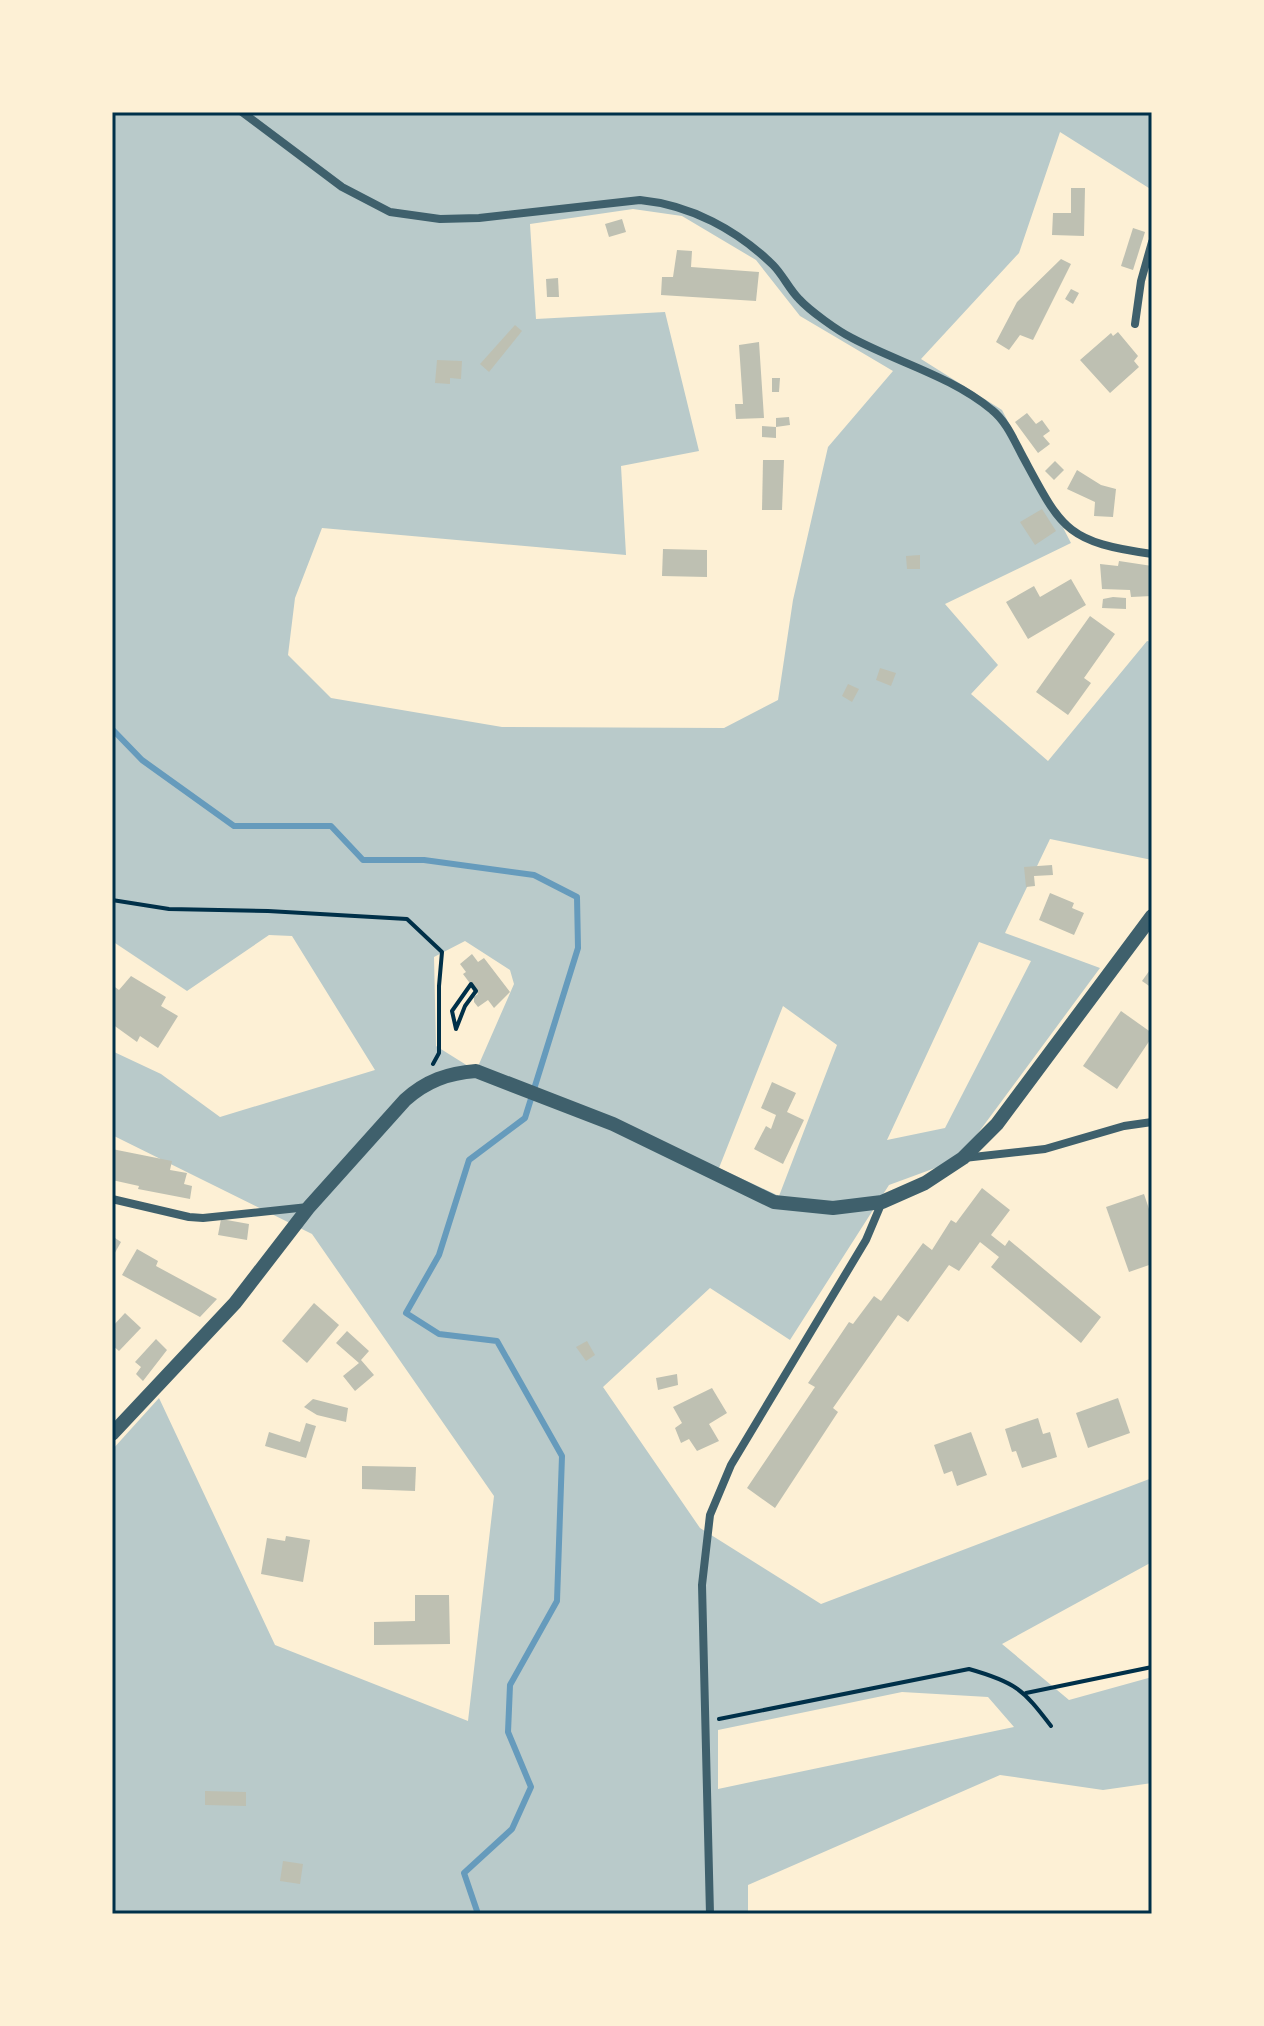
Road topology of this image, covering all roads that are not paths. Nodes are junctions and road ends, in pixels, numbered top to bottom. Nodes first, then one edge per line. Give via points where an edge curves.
1 (242, 112) edge
2 (1152, 242) edge
3 (1135, 324) dead end
4 (1152, 554) edge
5 (1152, 916) edge
6 (1152, 1122) edge
7 (963, 1158) junction
8 (112, 1199) edge
9 (882, 1202) junction
10 (309, 1207) junction
11 (112, 1434) edge
12 (710, 1914) edge

1 - 4 street via 342,187 390,212 466,218 640,200 688,210 756,250 799,301 851,338 943,379 995,413 1067,528 1106,548
2 - 3 street
5 - 7 street via 1012,1105
6 - 7 street via 1045,1149
7 - 9 street
8 - 10 street via 203,1218
9 - 10 street via 833,1208 774,1202 613,1124 476,1071 421,1085
9 - 12 street via 866,1240 731,1465 710,1515 702,1585
10 - 11 street via 235,1303

